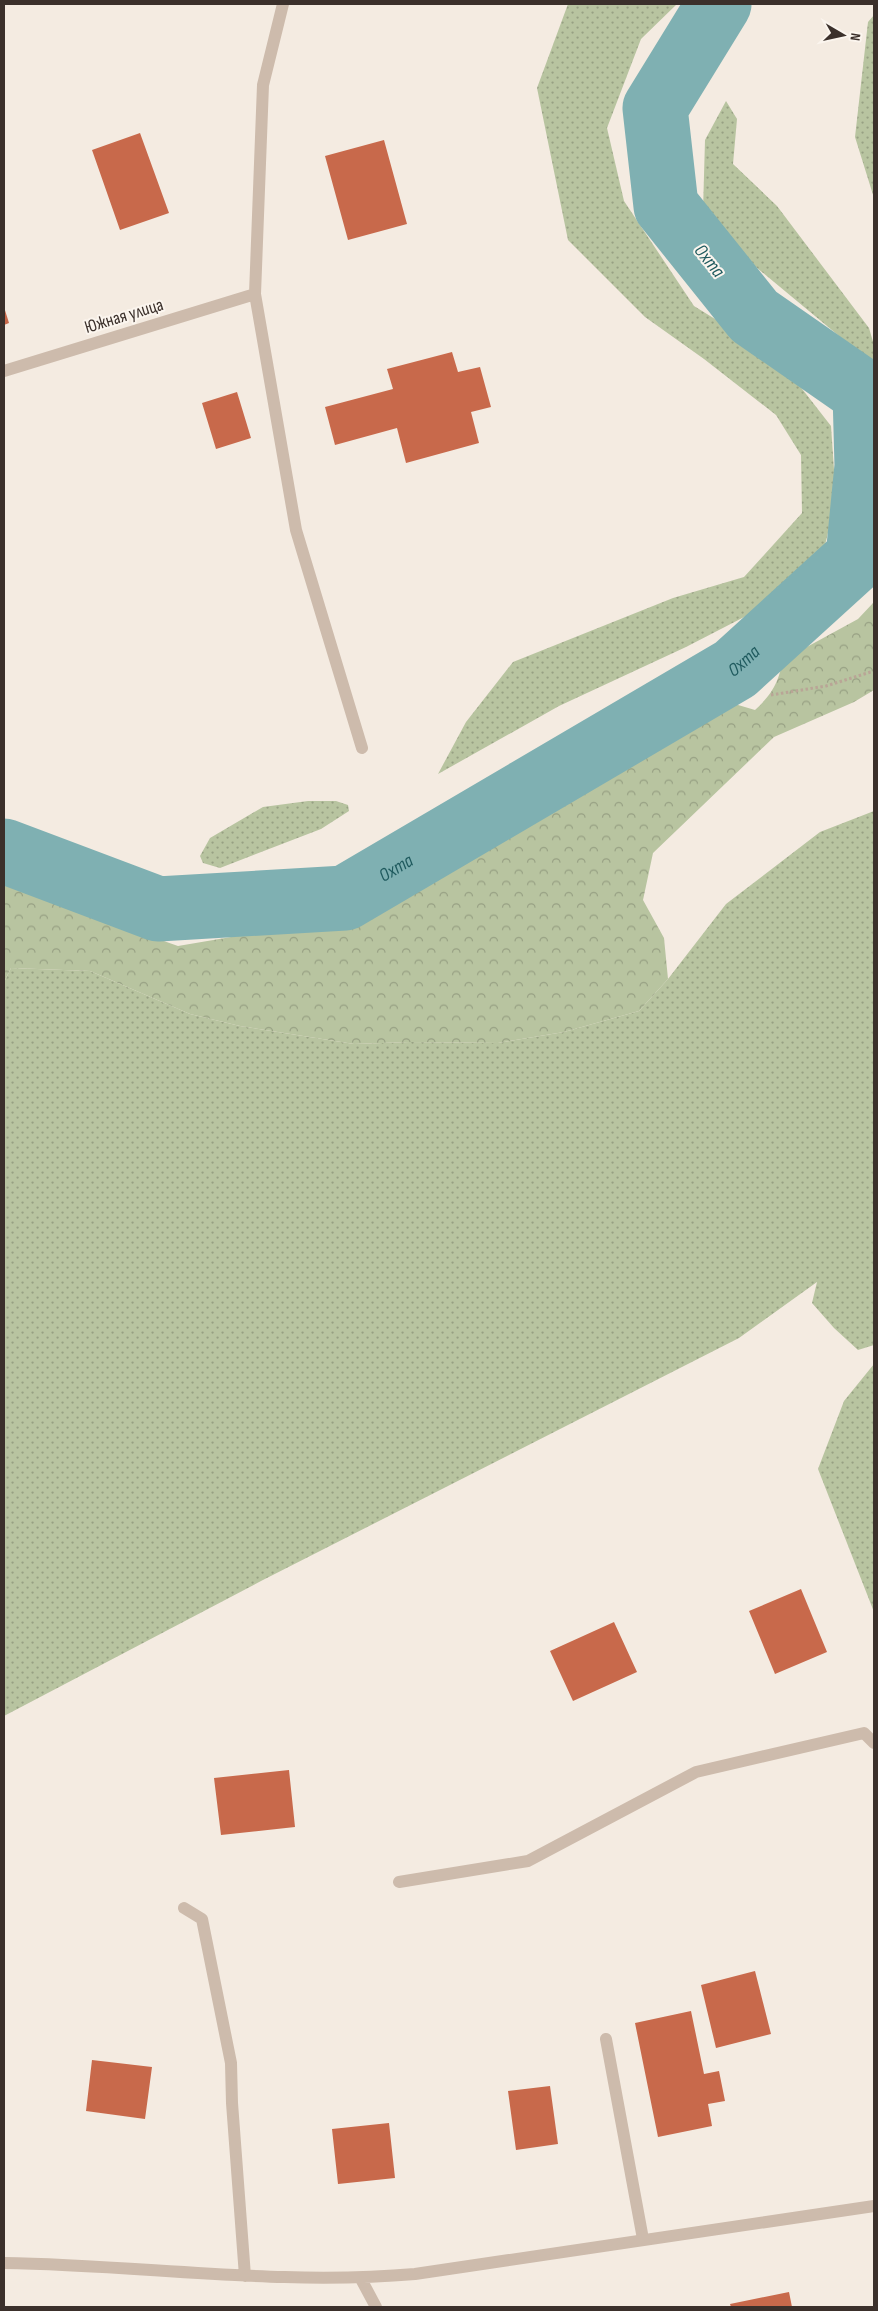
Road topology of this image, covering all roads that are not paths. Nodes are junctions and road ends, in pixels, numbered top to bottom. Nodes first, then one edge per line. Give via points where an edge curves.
1 (283, 4) edge
2 (255, 294) junction
3 (4, 371) edge
4 (362, 748) dead end
5 (874, 1743) edge
6 (399, 1882) dead end
7 (184, 1908) dead end
8 (606, 2039) dead end
9 (874, 2206) edge
10 (642, 2239) junction
11 (4, 2263) edge
12 (246, 2276) junction
13 (361, 2279) junction
14 (376, 2307) edge

1 - 2 street via 262,85
2 - 3 street, Южная улица
2 - 4 street via 296,530
5 - 6 street via 864,1733 696,1772 528,1861
7 - 12 street via 202,1919 231,2063
8 - 10 street
9 - 10 street
10 - 13 street
11 - 12 street
12 - 13 street
13 - 14 street

